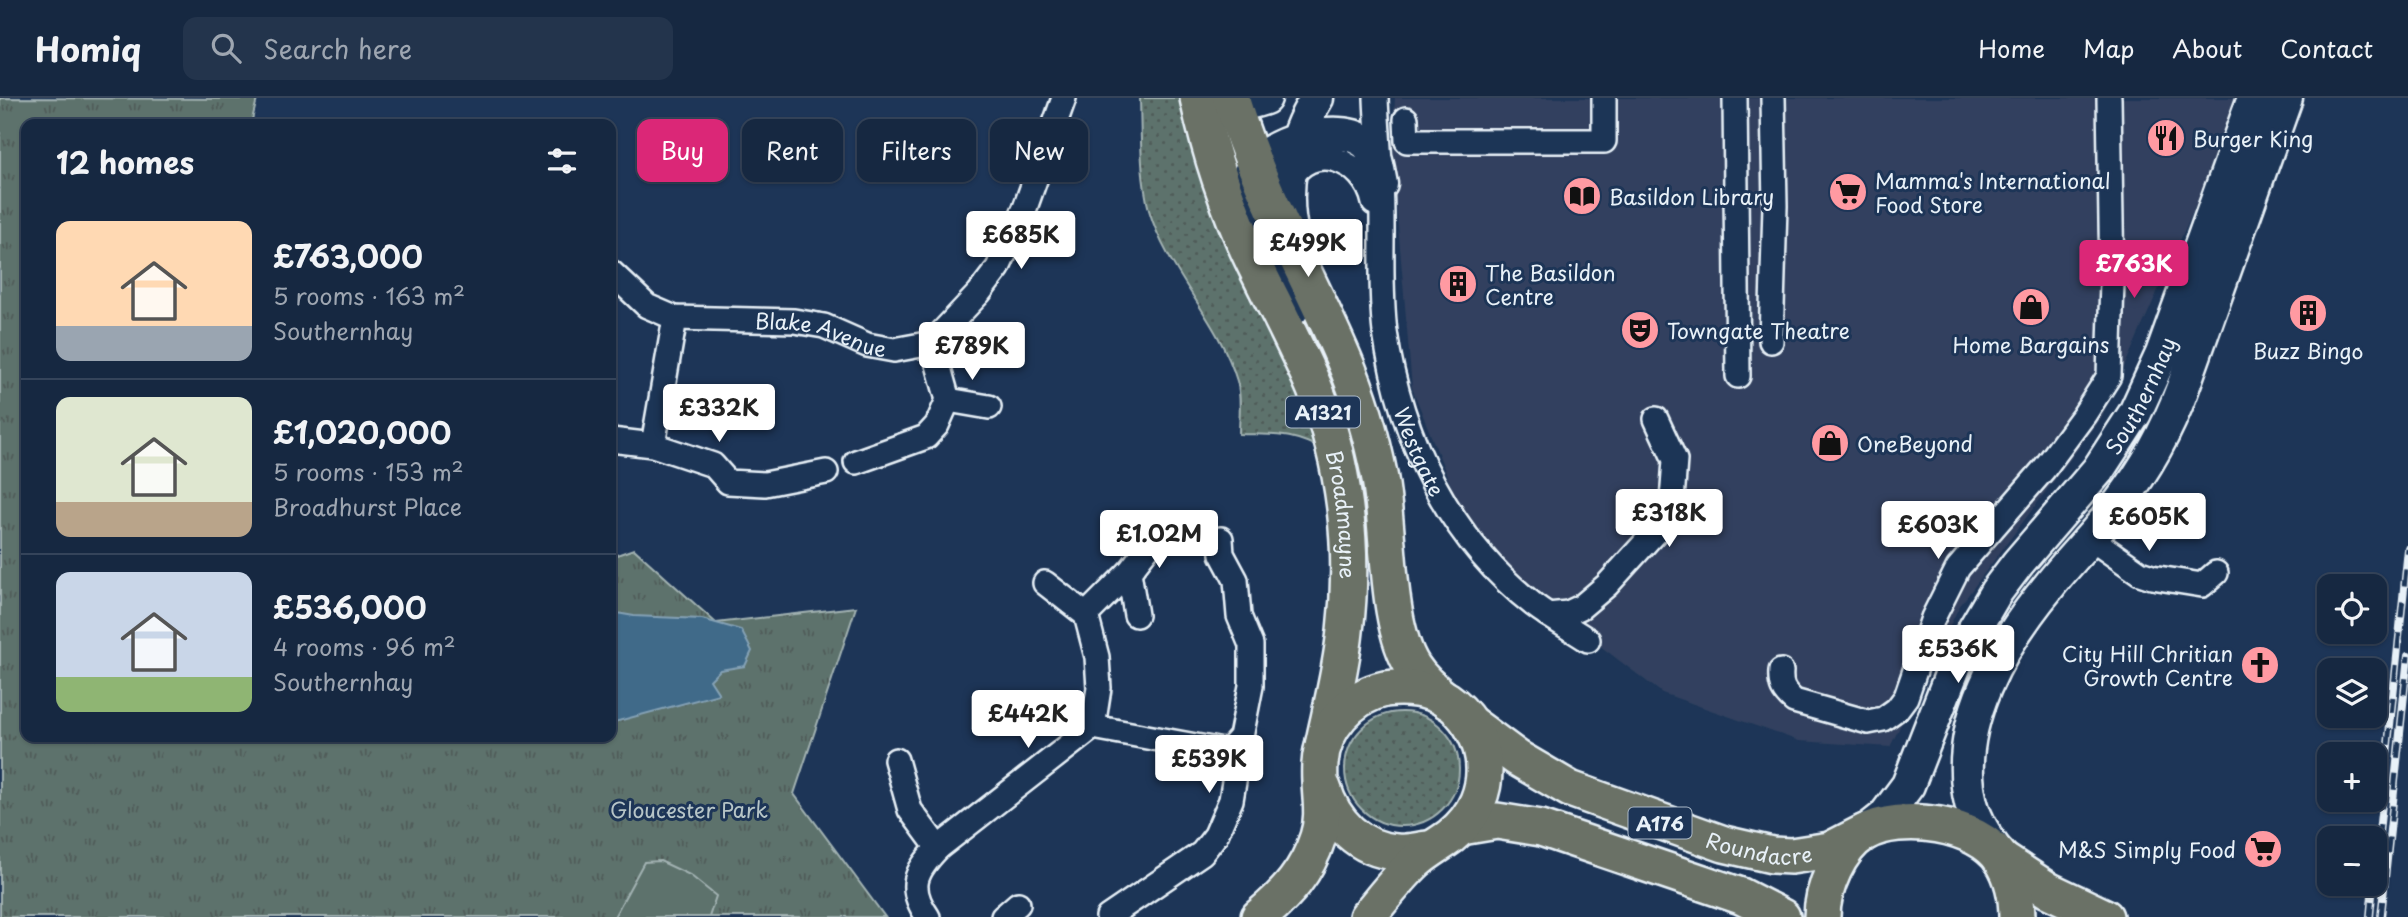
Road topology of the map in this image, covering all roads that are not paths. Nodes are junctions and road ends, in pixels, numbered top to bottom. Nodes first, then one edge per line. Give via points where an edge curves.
1 (1064, 98) edge
2 (1198, 98) edge
3 (1317, 98) edge
4 (1604, 98) edge
5 (1735, 98) edge
6 (1773, 98) edge
7 (2109, 98) edge
8 (2239, 98) edge
9 (2254, 98) edge
10 (2286, 98) edge
11 (1234, 100) edge
12 (1376, 108) edge
13 (1406, 109) edge
14 (1296, 141) junction
15 (2237, 144) junction
16 (1255, 163) junction
17 (1289, 182) junction
18 (1381, 184) junction
19 (1381, 244) junction
20 (1303, 268) junction
21 (616, 277) edge
22 (676, 318) junction
23 (1772, 341) dead end
24 (932, 343) junction
25 (1738, 376) dead end
26 (1315, 389) junction
27 (948, 400) junction
28 (989, 407) dead end
29 (1656, 419) dead end
30 (616, 441) edge
31 (653, 445) junction
32 (856, 462) dead end
33 (826, 472) dead end
34 (2090, 538) junction
35 (1221, 539) dead end
36 (1154, 540) dead end
37 (1129, 572) junction
38 (1045, 583) dead end
39 (2210, 586) dead end
40 (1086, 615) junction
41 (1136, 615) dead end
42 (1548, 615) junction
43 (1588, 639) dead end
44 (1958, 657) junction
45 (1781, 671) dead end
46 (1459, 712) junction
47 (1093, 727) junction
48 (1323, 746) junction
49 (1228, 752) junction
50 (896, 760) dead end
51 (1320, 782) junction
52 (1461, 827) junction
53 (1865, 832) junction
54 (938, 848) junction
55 (1429, 849) junction
56 (2001, 859) junction
57 (928, 917) edge
58 (1108, 917) edge
59 (1259, 917) edge
60 (1367, 917) edge
61 (1782, 917) edge
62 (1822, 917) edge
63 (2017, 917) edge
64 (2105, 917) edge

1 - 24 street via 998,268
2 - 26 main road, Broadmayne / A1321 via 1234,215
3 - 14 street
4 - 13 street via 1604,141 1407,141
5 - 25 street
6 - 23 street
7 - 45 street via 2109,376 2044,468 1958,568 1897,709 1868,722 1794,701 1780,685
8 - 15 street
9 - 15 street, Southernhay
10 - 34 street, Southernhay via 2177,404 2134,482
11 - 16 main road, Broadmayne / A1321
12 - 13 street
12 - 18 street, Westgate
14 - 16 street
14 - 17 street
14 - 18 street via 1336,133 1360,139 1372,151
15 - 44 street, Southernhay via 2162,354 2128,426 2092,478 1996,592
16 - 20 main road, Broadmayne / A1321
16 - 26 street via 1248,178 1252,209 1295,319
17 - 19 street, Westgate via 1298,169 1312,161 1339,160 1356,169 1373,195
17 - 20 street via 1290,227
18 - 19 street, Westgate
19 - 42 street, Westgate via 1389,354 1415,446 1471,542 1503,578
20 - 46 main road, Broadmayne / A1321 via 1344,360 1370,434 1402,644 1421,678
21 - 22 street, Blake Avenue via 647,306
22 - 24 street, Blake Avenue via 794,321 824,326 867,345 894,350
22 - 31 street
24 - 27 street
26 - 48 main road, Broadmayne / A1321 via 1340,477 1349,551 1345,632
27 - 28 street
27 - 32 street via 926,437
29 - 42 street via 1675,460 1668,518 1581,607
30 - 31 street
31 - 33 street via 713,465 728,482 765,484
34 - 39 street via 2140,573
34 - 44 street, Southernhay via 2071,536 2061,542
34 - 56 street, Southernhay via 2014,634 1975,717 1967,760 1972,803
35 - 49 street via 1222,554 1236,580 1239,616 1251,645 1251,686 1241,737
36 - 37 street
37 - 40 street
37 - 41 street
38 - 40 street
40 - 47 street via 1100,688
42 - 43 street, Westgate
44 - 53 street, Southernhay via 1908,785 1884,817
46 - 48 main road, A176 via 1431,692 1399,687 1376,691 1343,712
46 - 52 main road, A176 via 1481,744 1485,768 1480,798
46 - 53 main road, Roundacre / A176 via 1517,758 1570,789 1724,844 1772,855 1801,855 1830,850
47 - 49 street
47 - 54 street
48 - 51 main road, A176
49 - 58 street via 1236,767 1234,782 1216,835 1202,853
50 - 54 street via 910,810
51 - 55 main road, A176 via 1328,805 1345,829 1368,845 1396,852
51 - 59 main road, A176 via 1321,827 1307,867
52 - 55 main road, A176
52 - 61 main road, A176 via 1497,821 1541,828 1741,897
53 - 56 main road, A176 via 1899,823 1933,824 1961,832
53 - 62 main road via 1839,863
54 - 57 street via 917,877 916,898
55 - 60 main road, A176
56 - 63 main road via 2014,890
56 - 64 main road, A176 via 2048,890

